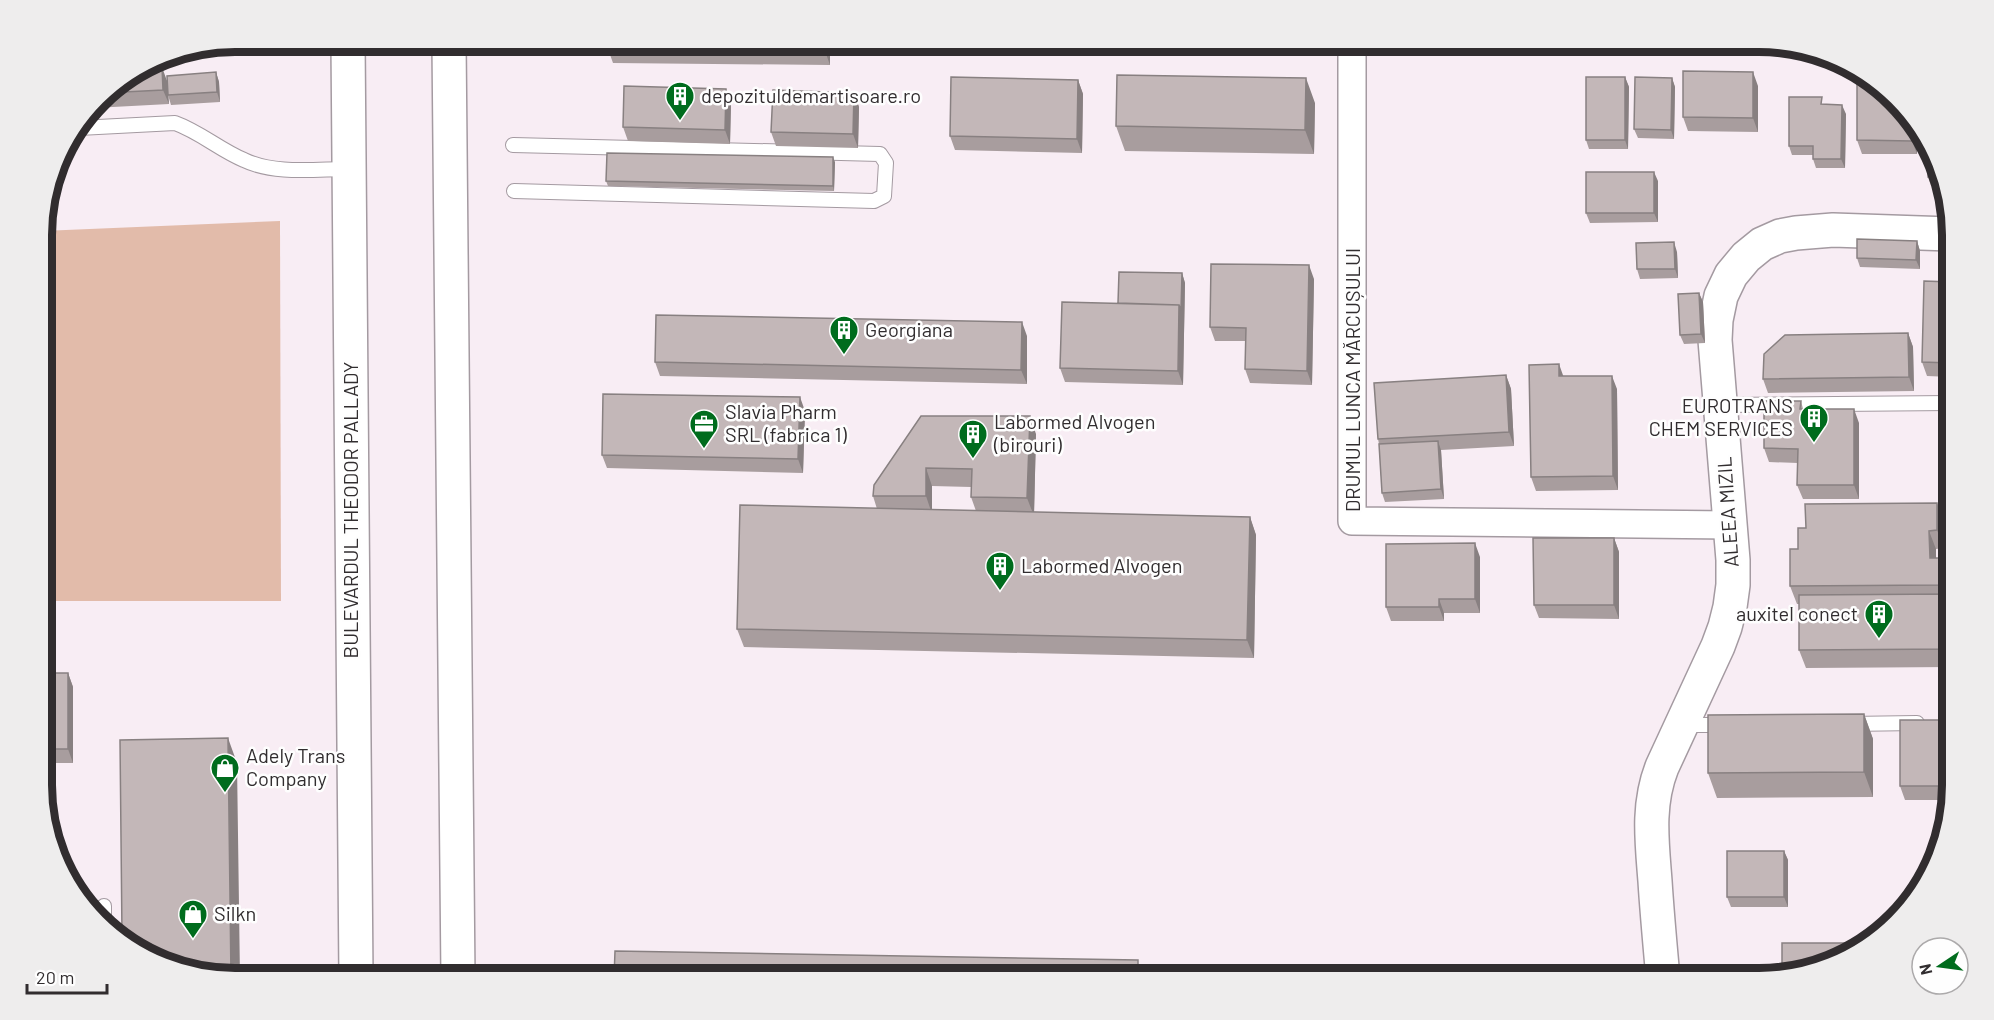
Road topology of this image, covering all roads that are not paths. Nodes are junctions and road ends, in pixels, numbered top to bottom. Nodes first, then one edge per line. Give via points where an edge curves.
1 (348, 52) edge
2 (449, 52) edge
3 (1352, 52) edge
4 (88, 128) edge
5 (513, 145) dead end
6 (349, 169) junction
7 (514, 191) dead end
8 (1942, 234) edge
9 (1942, 404) edge
10 (1719, 405) junction
11 (1730, 525) junction
12 (1928, 723) edge
13 (1834, 724) edge
14 (1682, 725) junction
15 (1741, 725) edge
16 (1654, 967) edge
17 (356, 968) edge
18 (458, 968) edge

1 - 6 main road, BULEVARDUL THEODOR PALLADY
2 - 18 main road
3 - 11 street, DRUMUL LUNCA MĂRCUȘULUI via 1352,521
4 - 6 lane via 175,123 257,165
5 - 7 lane via 880,154 886,163 884,196 874,201
6 - 17 main road, BULEVARDUL THEODOR PALLADY
8 - 10 main road, ALEEA MIZIL via 1815,231 1780,236 1762,244 1731,275 1721,296 1715,340
9 - 10 lane
10 - 11 main road, ALEEA MIZIL
11 - 14 main road, ALEEA MIZIL via 1733,585 1725,627
12 - 13 lane
14 - 15 lane
14 - 16 main road, ALEEA MIZIL via 1655,784 1650,816

